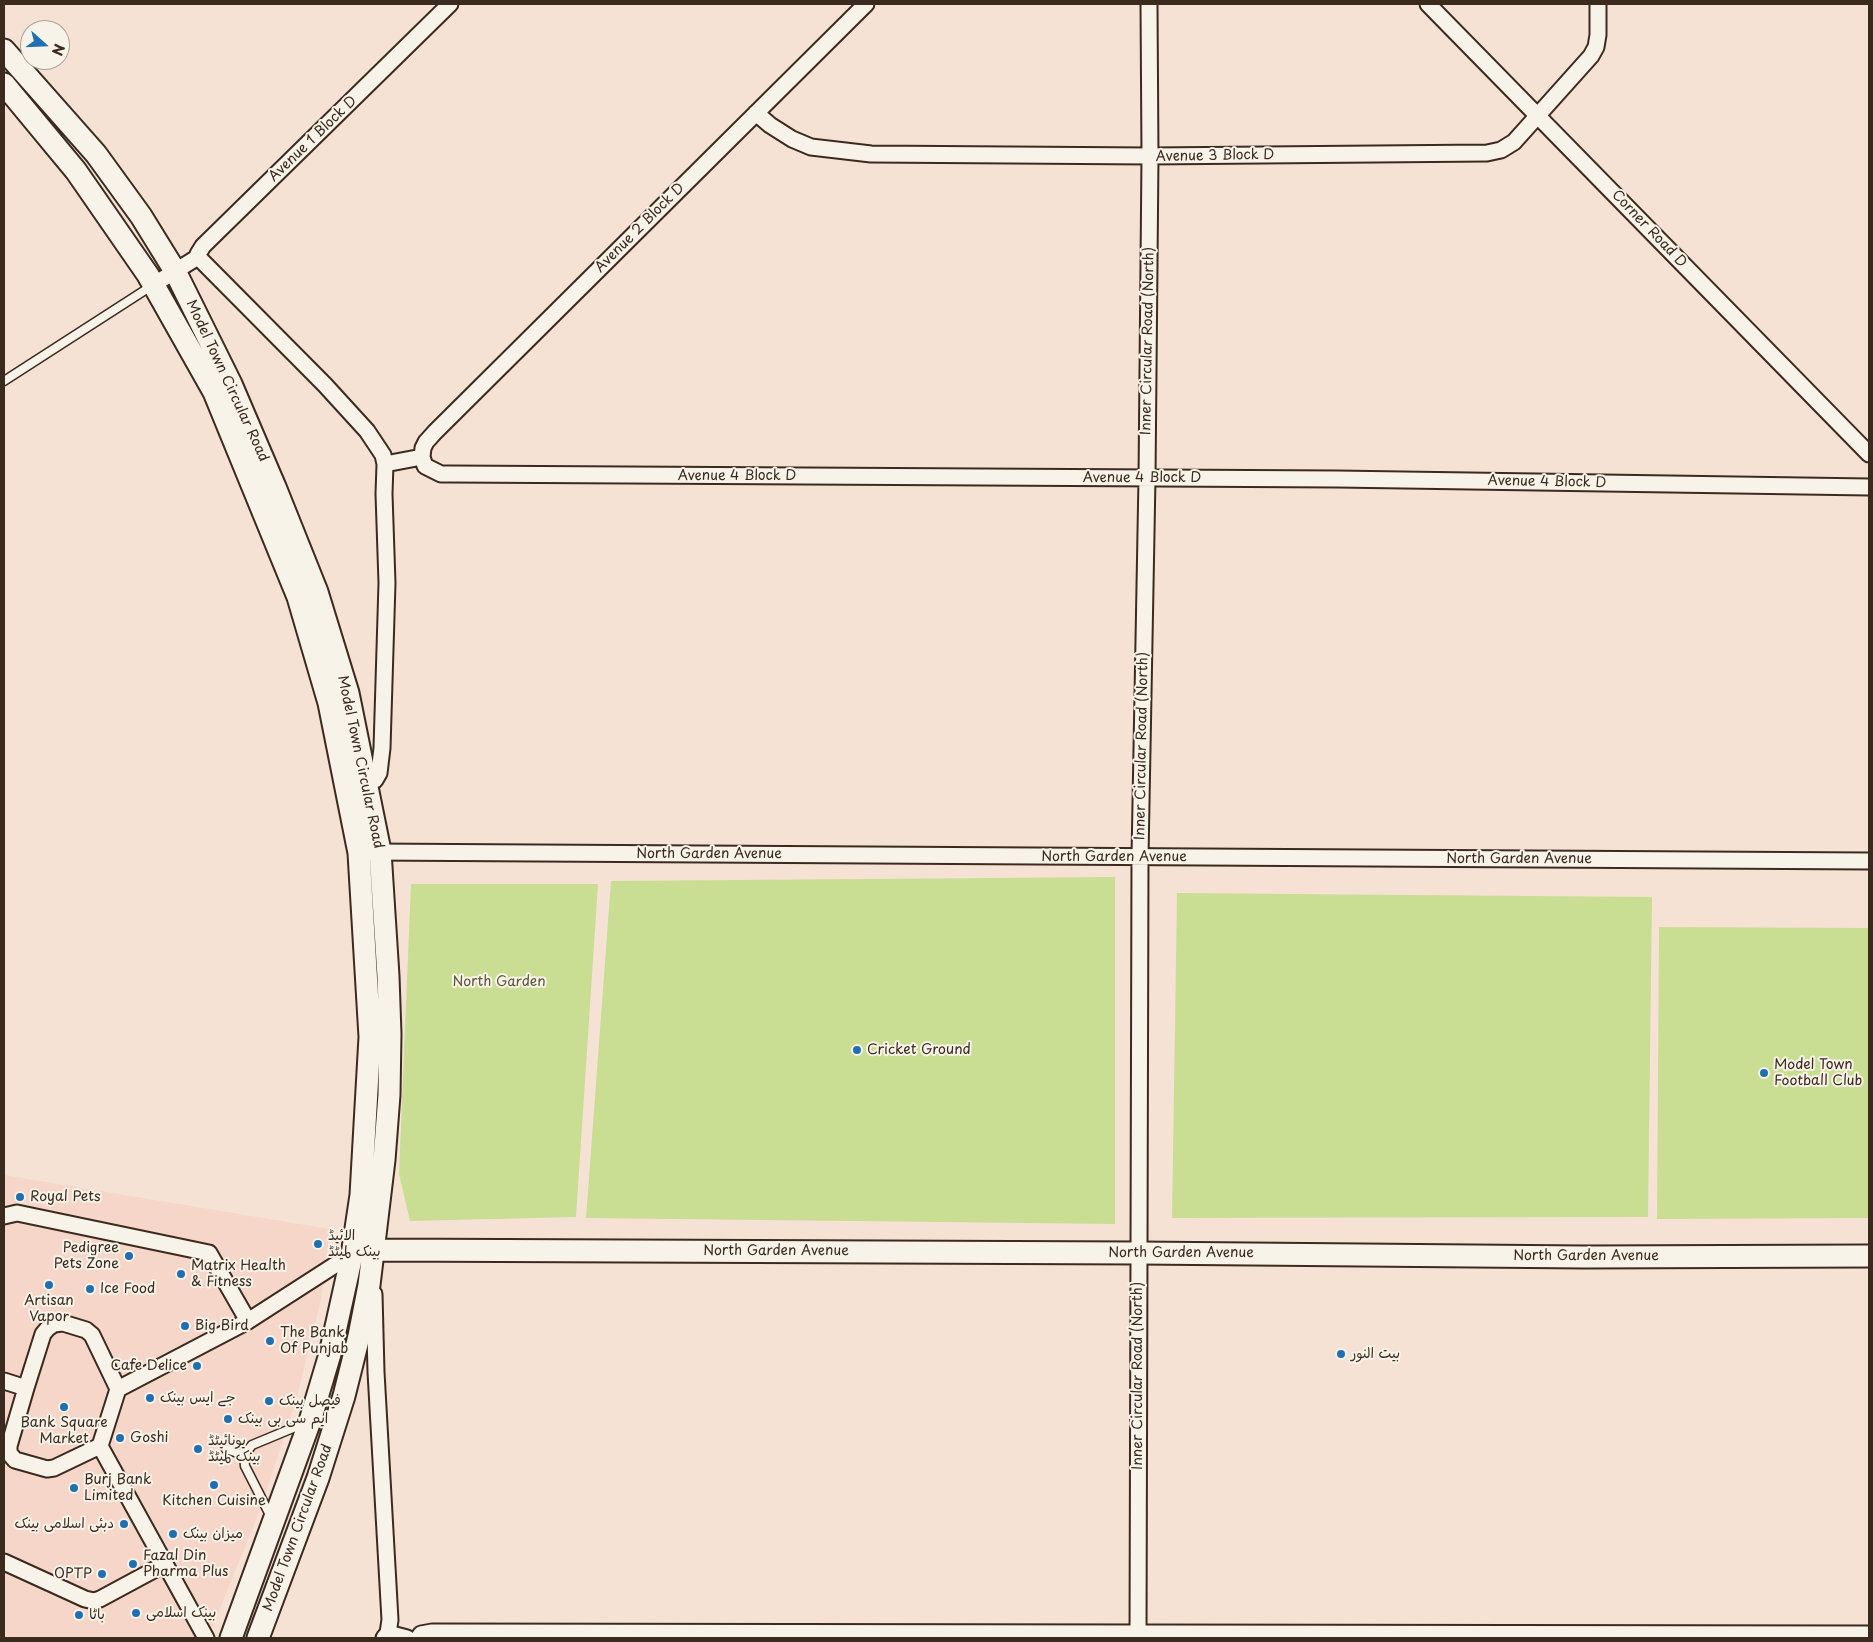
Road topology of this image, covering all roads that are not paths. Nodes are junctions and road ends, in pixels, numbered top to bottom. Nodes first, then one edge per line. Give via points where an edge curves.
1 (450, 4) edge
2 (866, 4) edge
3 (1148, 4) edge
4 (1428, 4) edge
5 (1598, 4) edge
6 (4, 50) edge
7 (4, 84) edge
8 (756, 113) junction
9 (1538, 115) junction
10 (1150, 156) junction
11 (198, 257) junction
12 (175, 271) junction
13 (153, 285) junction
14 (4, 381) edge
15 (1869, 454) edge
16 (422, 457) junction
17 (385, 464) junction
18 (1147, 478) junction
19 (1869, 487) edge
20 (367, 782) junction
21 (380, 851) junction
22 (359, 853) junction
23 (1140, 857) junction
24 (1869, 861) edge
25 (4, 1216) edge
26 (374, 1250) junction
27 (1139, 1253) junction
28 (352, 1255) junction
29 (1869, 1256) edge
30 (248, 1321) junction
31 (4, 1381) edge
32 (26, 1388) junction
33 (118, 1389) junction
34 (310, 1421) junction
35 (100, 1446) junction
36 (226, 1449) dead end
37 (244, 1455) junction
38 (274, 1523) junction
39 (4, 1562) edge
40 (165, 1564) junction
41 (1869, 1634) edge
42 (386, 1635) edge
43 (1138, 1636) edge
44 (206, 1638) edge
45 (231, 1638) edge
46 (258, 1638) edge
47 (407, 1638) edge
48 (418, 1638) edge

1 - 11 street, Avenue 1 Block D via 203,246
2 - 8 street, Avenue 2 Block D
3 - 10 street, Inner Circular Road (North)
4 - 9 street, Corner Road D
5 - 9 street, Avenue 3 Block D via 1596,47
6 - 12 main road, Model Town Circular Road via 96,154
7 - 13 main road, Model Town Circular Road via 76,171
8 - 10 street, Avenue 3 Block D via 792,139 811,147 840,152
8 - 16 street, Avenue 2 Block D via 435,432 426,442
9 - 10 street, Avenue 3 Block D via 1514,142 1501,150 1487,153
9 - 15 street, Corner Road D
10 - 18 street, Inner Circular Road (North)
11 - 12 street, Avenue 1 Block D
11 - 17 street via 367,431
12 - 13 street, Avenue 1 Block D
12 - 20 main road, Model Town Circular Road via 231,384 317,592 348,693
13 - 14 lane
13 - 22 main road, Model Town Circular Road via 214,392 298,597 329,703
16 - 17 street
16 - 18 street, Avenue 4 Block D via 425,466 441,474
17 - 20 street via 387,583 382,748 379,773 375,780
18 - 19 street, Avenue 4 Block D
18 - 23 street, Inner Circular Road (North)
20 - 21 main road, Model Town Circular Road
21 - 22 street, North Garden Avenue
21 - 23 street, North Garden Avenue
21 - 26 main road, Model Town Circular Road via 388,976 389,1077
22 - 28 main road, Model Town Circular Road via 370,1037 361,1194
23 - 24 street, North Garden Avenue
23 - 27 street, Inner Circular Road (North)
25 - 30 street via 17,1213 209,1253
26 - 27 main road, North Garden Avenue
26 - 28 street
26 - 42 street via 376,1364 390,1620
26 - 46 main road, Model Town Circular Road via 359,1336 344,1396 318,1478
27 - 29 main road, North Garden Avenue
27 - 43 street, Inner Circular Road (North)
28 - 30 street
28 - 34 main road, Model Town Circular Road via 330,1354
30 - 33 street
31 - 32 street
32 - 33 street via 43,1334 54,1324 63,1323 92,1335
32 - 35 street via 9,1446 9,1454 15,1460 54,1468
33 - 35 street
34 - 37 lane via 252,1445
34 - 38 main road, Model Town Circular Road
35 - 40 street
36 - 37 lane
37 - 38 lane via 245,1466
38 - 45 main road, Model Town Circular Road
39 - 40 street via 94,1601
40 - 44 street
41 - 43 street
42 - 47 street
43 - 48 street via 432,1632

